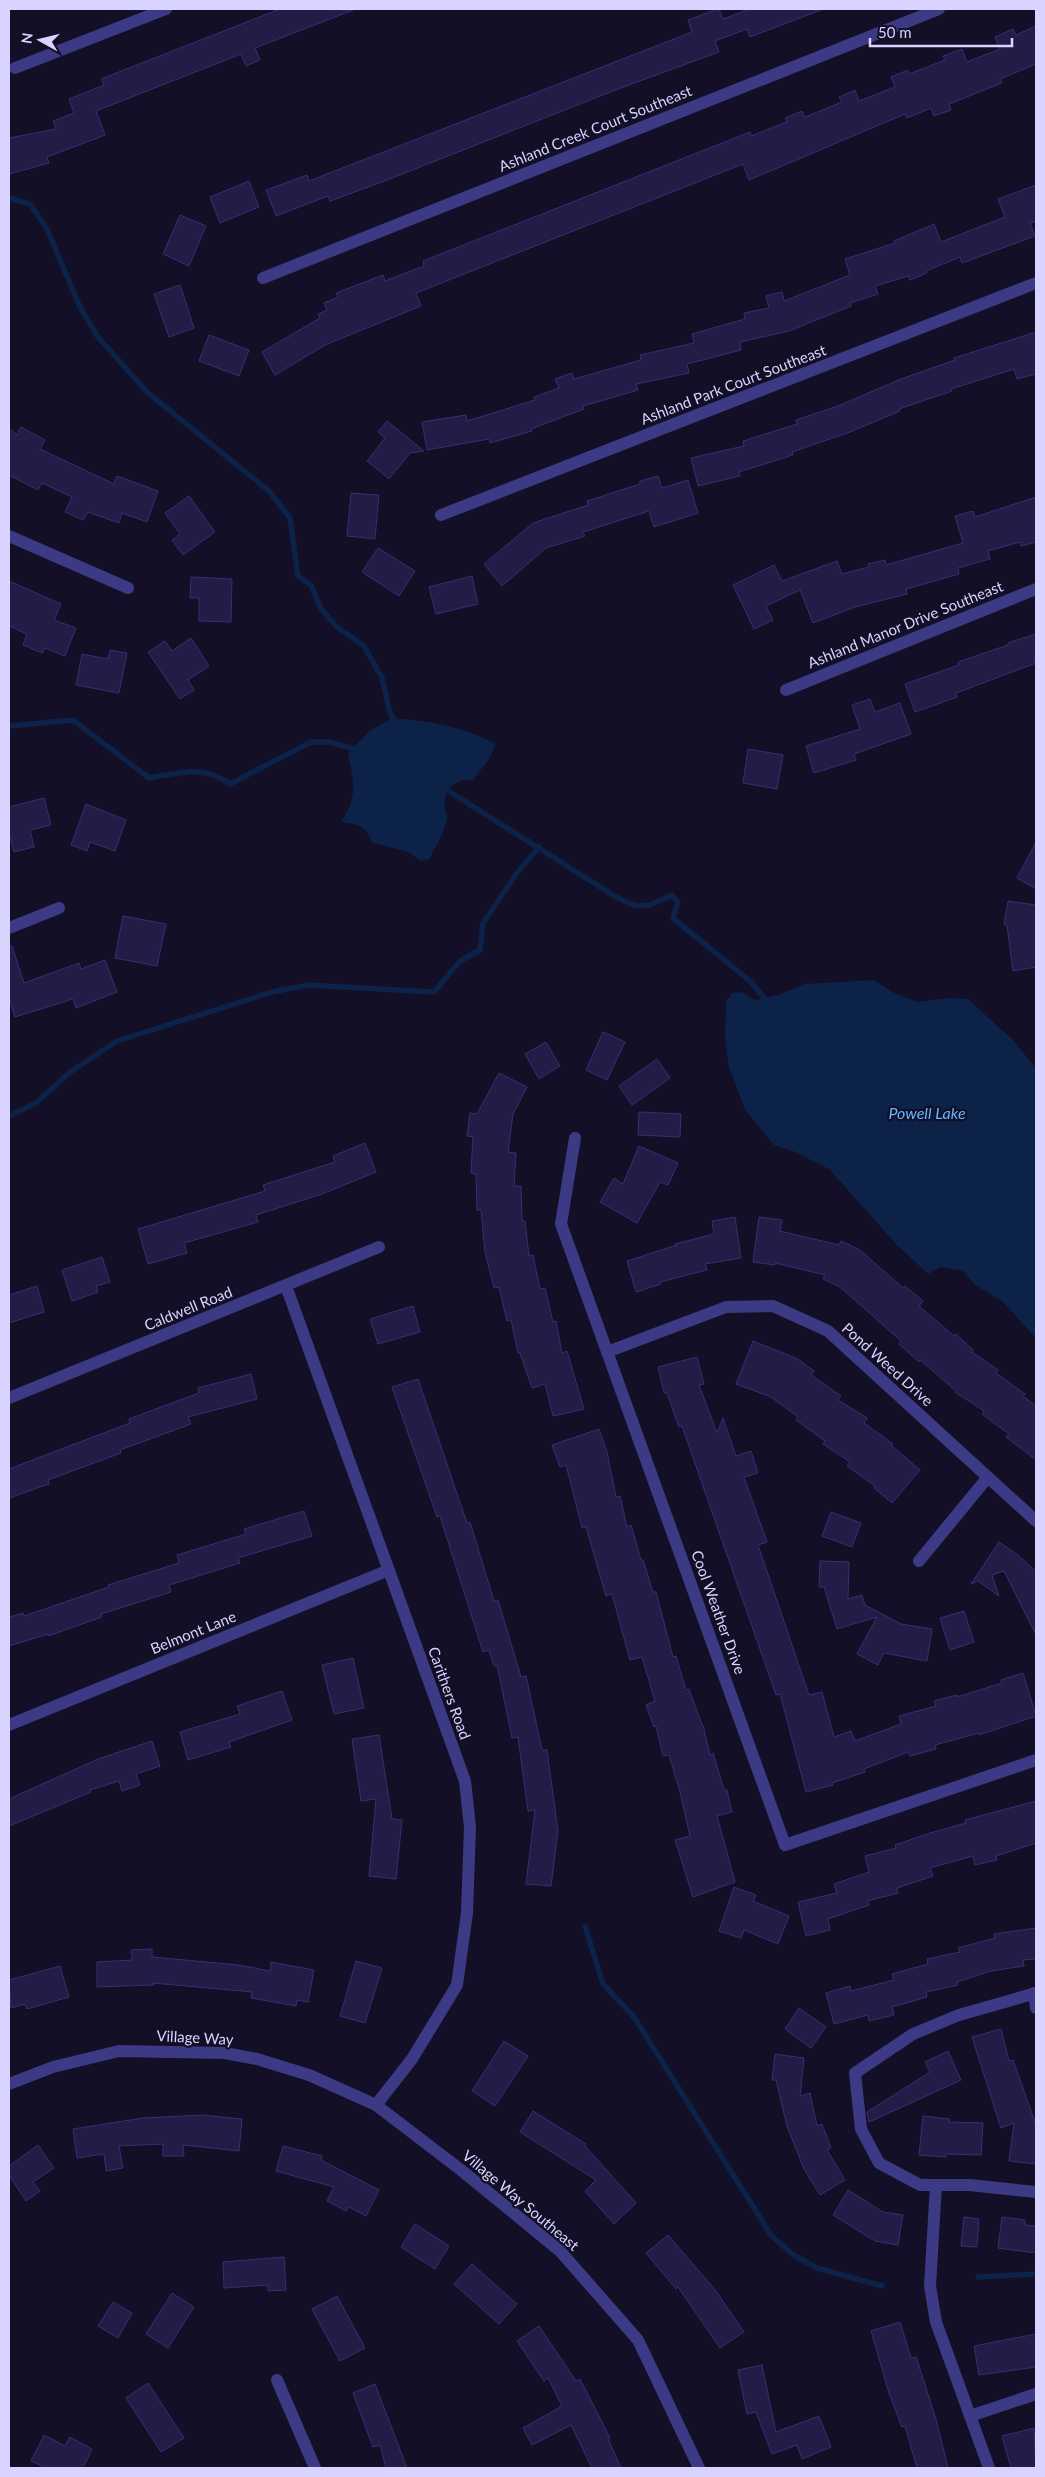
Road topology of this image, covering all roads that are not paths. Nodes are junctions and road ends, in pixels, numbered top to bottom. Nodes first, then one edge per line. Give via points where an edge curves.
1 (166, 9) edge
2 (939, 9) edge
3 (15, 68) dead end
4 (263, 278) dead end
5 (1036, 283) edge
6 (441, 515) dead end
7 (9, 536) edge
8 (128, 588) dead end
9 (1036, 589) edge
10 (786, 690) dead end
11 (59, 908) dead end
12 (9, 928) edge
13 (575, 1138) dead end
14 (379, 1247) dead end
15 (286, 1286) junction
16 (607, 1352) junction
17 (9, 1398) edge
18 (988, 1477) junction
19 (1036, 1521) edge
20 (918, 1561) dead end
21 (389, 1570) junction
22 (9, 1725) edge
23 (1036, 1760) edge
24 (1035, 1993) edge
25 (1036, 2008) edge
26 (9, 2084) edge
27 (376, 2105) junction
28 (936, 2185) junction
29 (1036, 2192) edge
30 (277, 2380) dead end
31 (1036, 2394) edge
32 (970, 2416) junction
33 (315, 2468) edge
34 (699, 2468) edge
35 (989, 2468) edge

1 - 3 street
2 - 4 street, Ashland Creek Court Southeast
5 - 6 street, Ashland Park Court Southeast
7 - 8 street
9 - 10 street, Ashland Manor Drive Southeast
11 - 12 street
13 - 16 street, Cool Weather Drive via 561,1224
14 - 15 street, Caldwell Road
15 - 17 street, Caldwell Road
15 - 21 street, Carithers Road
16 - 18 street, Pond Weed Drive via 726,1306 773,1306 828,1331
16 - 23 street, Cool Weather Drive via 785,1845
18 - 19 street, Pond Weed Drive
18 - 20 street
21 - 22 street, Belmont Lane
21 - 27 street, Carithers Road via 464,1781 470,1826 467,1913 457,1985 412,2059
24 - 25 street
24 - 28 street via 959,2015 913,2034 855,2073 861,2129 880,2163 920,2186
26 - 27 street, Village Way via 52,2067 118,2051 225,2053 309,2075
27 - 34 street, Village Way Southeast via 560,2251 638,2340
28 - 29 street
28 - 32 street via 930,2286 936,2322
30 - 33 street
31 - 32 street
32 - 35 street

